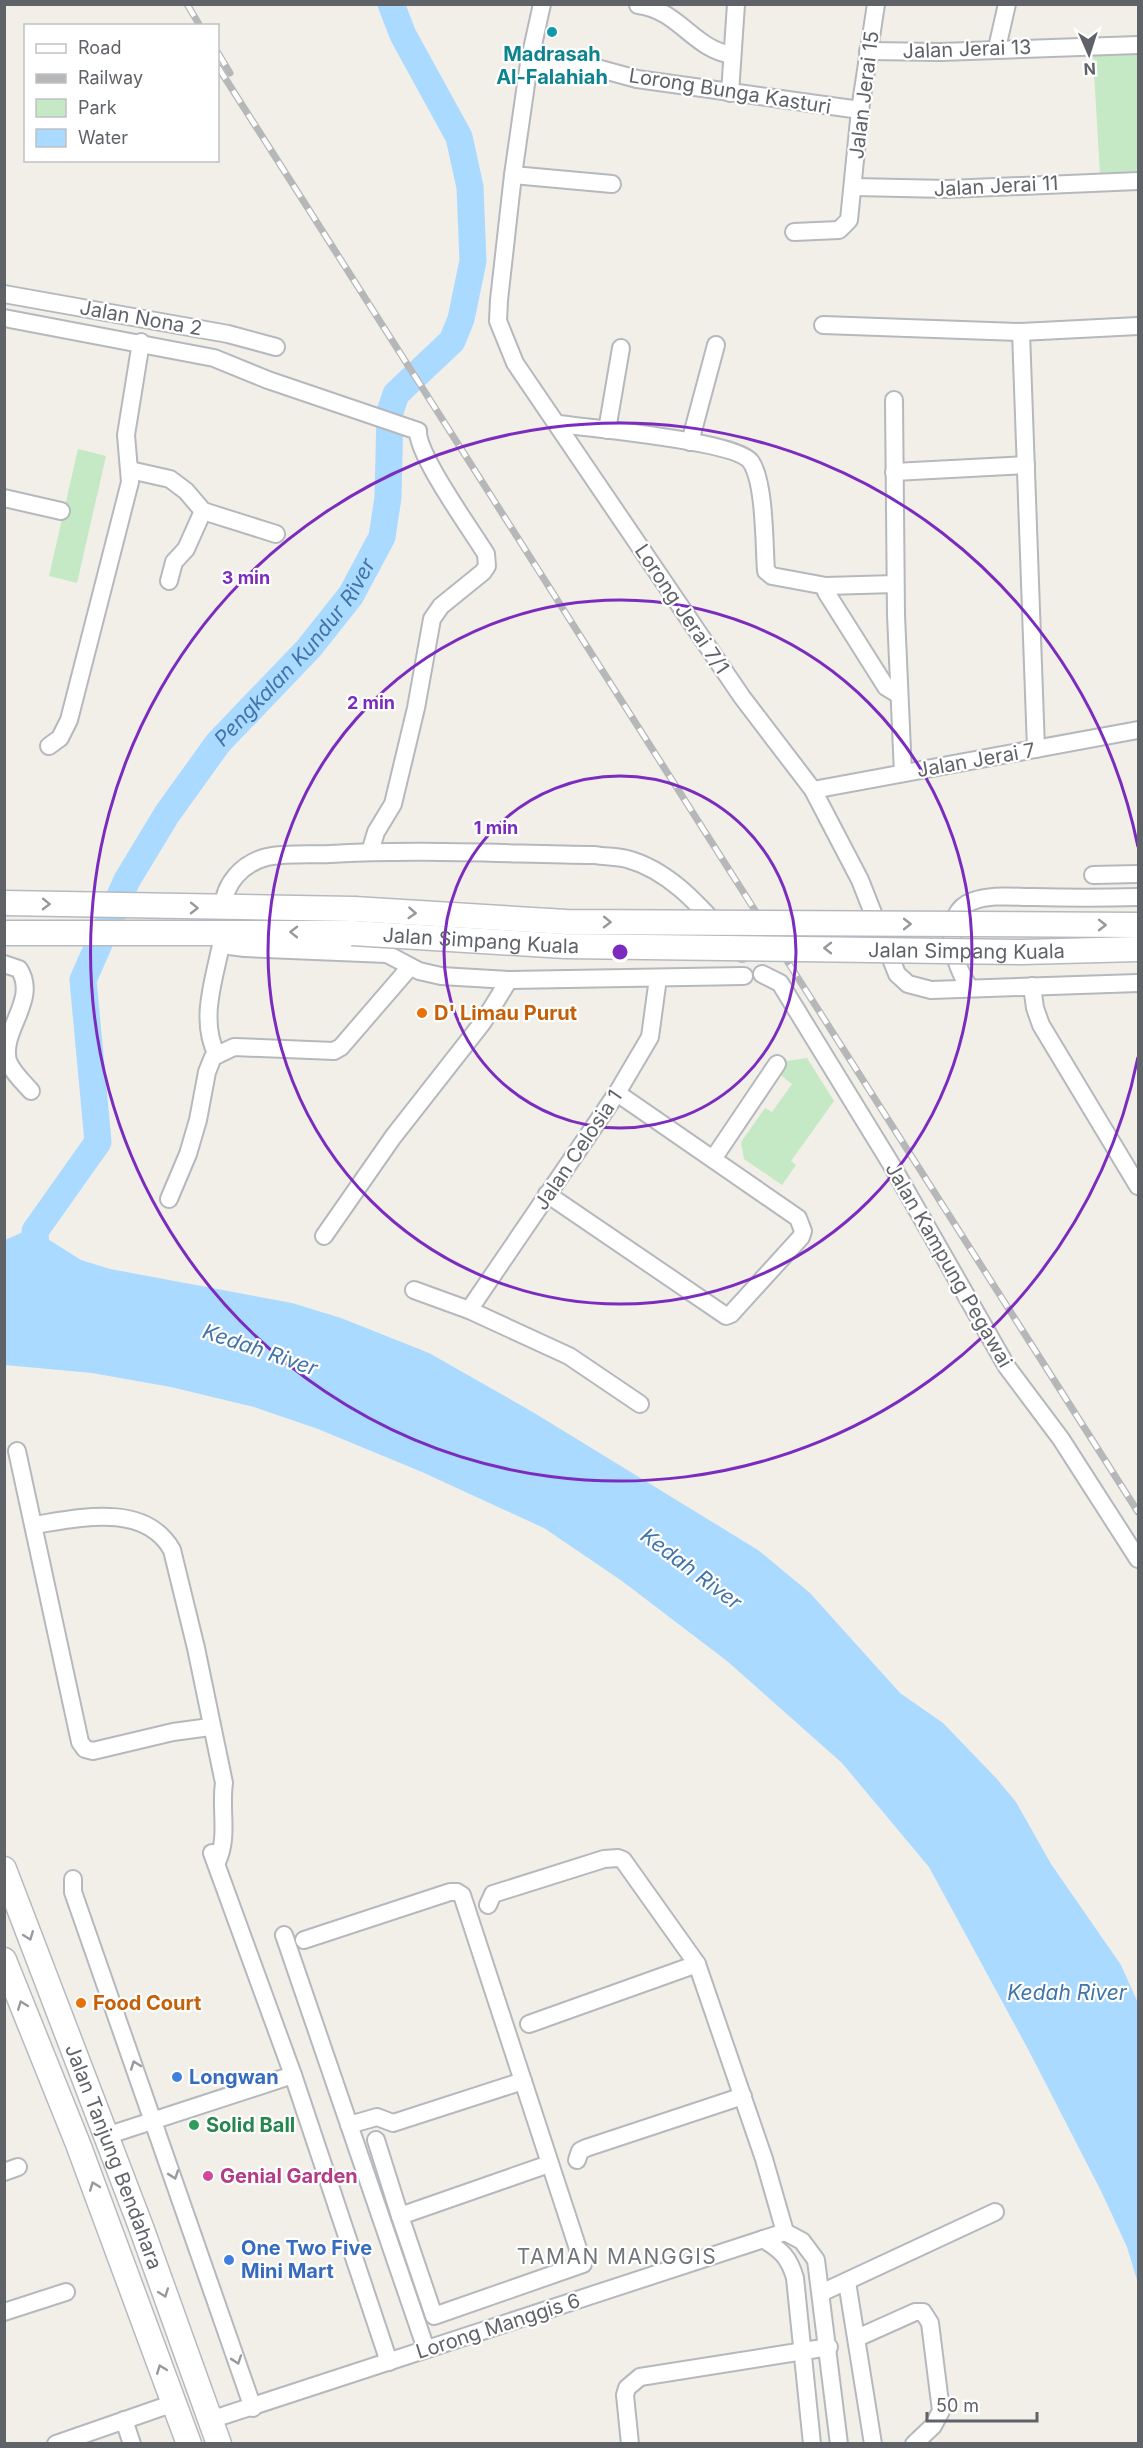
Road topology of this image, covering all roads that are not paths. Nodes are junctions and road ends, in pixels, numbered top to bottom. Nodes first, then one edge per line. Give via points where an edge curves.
1 (542, 4) edge
2 (736, 4) edge
3 (876, 4) edge
4 (1006, 4) edge
5 (638, 5) edge
6 (1138, 45) edge
7 (997, 48) junction
8 (868, 51) junction
9 (732, 55) junction
10 (529, 63) junction
11 (730, 93) junction
12 (860, 110) junction
13 (513, 175) junction
14 (1138, 181) edge
15 (612, 184) dead end
16 (854, 187) junction
17 (794, 232) dead end
18 (4, 294) edge
19 (4, 318) edge
20 (823, 325) dead end
21 (1138, 326) edge
22 (1021, 332) junction
23 (141, 342) junction
24 (716, 345) dead end
25 (276, 347) dead end
26 (621, 348) dead end
27 (894, 400) dead end
28 (558, 424) junction
29 (607, 430) junction
30 (690, 442) junction
31 (1026, 465) junction
32 (130, 470) junction
33 (894, 472) junction
34 (4, 498) edge
35 (60, 511) dead end
36 (203, 511) junction
37 (276, 534) dead end
38 (169, 581) dead end
39 (895, 584) junction
40 (826, 586) junction
41 (899, 695) junction
42 (1138, 730) edge
43 (49, 746) dead end
44 (1036, 749) junction
45 (903, 773) junction
46 (813, 790) junction
47 (370, 852) junction
48 (1138, 874) edge
49 (1093, 875) dead end
50 (1138, 897) edge
51 (4, 903) edge
52 (223, 908) junction
53 (353, 921) junction
54 (1138, 925) edge
55 (4, 933) edge
56 (218, 938) junction
57 (1138, 950) edge
58 (745, 955) junction
59 (4, 964) edge
60 (410, 967) junction
61 (762, 974) junction
62 (744, 976) junction
63 (658, 978) junction
64 (509, 980) junction
65 (1138, 983) edge
66 (1032, 986) junction
67 (970, 988) junction
68 (217, 1055) junction
69 (777, 1064) dead end
70 (31, 1091) dead end
71 (617, 1093) junction
72 (713, 1159) junction
73 (1138, 1186) edge
74 (547, 1194) junction
75 (169, 1199) dead end
76 (324, 1236) dead end
77 (414, 1290) dead end
78 (469, 1310) junction
79 (640, 1404) dead end
80 (17, 1451) dead end
81 (34, 1526) junction
82 (1138, 1558) edge
83 (210, 1727) junction
84 (73, 1879) dead end
85 (7, 1883) edge
86 (488, 1905) dead end
87 (284, 1935) dead end
88 (304, 1940) dead end
89 (4, 1960) edge
90 (697, 1964) junction
91 (529, 2024) dead end
92 (293, 2075) junction
93 (523, 2081) junction
94 (743, 2096) junction
95 (155, 2120) junction
96 (393, 2123) junction
97 (349, 2125) junction
98 (106, 2136) junction
99 (376, 2140) junction
100 (356, 2147) junction
101 (577, 2160) dead end
102 (549, 2164) junction
103 (996, 2212) dead end
104 (400, 2216) junction
105 (785, 2232) junction
106 (763, 2239) junction
107 (847, 2282) junction
108 (66, 2292) dead end
109 (821, 2293) junction
110 (4, 2312) edge
111 (857, 2338) junction
112 (829, 2347) junction
113 (426, 2349) junction
114 (803, 2350) junction
115 (389, 2362) junction
116 (174, 2403) junction
117 (253, 2408) junction
118 (124, 2420) junction
119 (210, 2420) junction
120 (56, 2444) edge
121 (132, 2444) edge
122 (189, 2444) edge
123 (219, 2444) edge
124 (630, 2444) edge
125 (812, 2444) edge
126 (839, 2444) edge
127 (873, 2444) edge
128 (914, 2444) edge

1 - 10 street, Lorong Jerai 7/1
2 - 9 street
3 - 8 street, Jalan Jerai 15
4 - 7 street
5 - 9 street via 670,15 712,50
6 - 7 street, Jalan Jerai 13
7 - 8 street, Jalan Jerai 13
8 - 12 street, Jalan Jerai 15
9 - 11 street
10 - 11 street, Lorong Bunga Kasturi via 593,67 637,79
10 - 13 street, Lorong Jerai 7/1
11 - 12 street, Lorong Bunga Kasturi
12 - 16 street, Jalan Jerai 15
13 - 15 street
13 - 28 street, Lorong Jerai 7/1 via 498,321 516,363
14 - 16 street, Jalan Jerai 11 via 948,189
16 - 17 street, Jalan Jerai 15 via 846,226 830,232
18 - 25 street, Jalan Nona 2 via 228,334
19 - 23 street
20 - 22 street
21 - 22 street
22 - 31 street
23 - 32 street via 126,435
23 - 47 street via 214,358 413,430 486,554 483,572 441,606 432,619 393,804 376,832
24 - 30 street
26 - 29 street
27 - 33 street
28 - 29 street
28 - 46 street, Lorong Jerai 7/1 via 742,697
29 - 30 street
30 - 40 street via 726,449 749,459 759,477 766,571 779,579
31 - 33 street
31 - 44 street
32 - 36 street via 178,483
32 - 43 street via 121,521 69,720 60,738
33 - 39 street
34 - 35 street
36 - 37 street
36 - 38 street via 186,549 174,562
39 - 40 street
39 - 41 street
40 - 41 street via 826,592 886,687
41 - 45 street
42 - 44 street, Jalan Jerai 7
44 - 45 street, Jalan Jerai 7
45 - 46 street, Jalan Jerai 7
46 - 67 street, Lorong Jerai 7/1 via 861,880 897,974 918,988
47 - 52 street via 267,857 236,875 226,891
47 - 58 street via 594,855 626,859 678,886
48 - 49 street
50 - 67 street via 1000,897 965,904 951,935 952,954
51 -> 52 main road, Jalan Simpang Kuala
52 - 53 main road, Jalan Simpang Kuala
53 -> 54 main road, Jalan Simpang Kuala, bridge
53 -> 56 main road, Jalan Simpang Kuala
57 -> 53 main road, Jalan Simpang Kuala, bridge via 565,946
55 - 56 main road, Jalan Simpang Kuala via 135,932
56 - 60 street via 245,948 377,953
56 - 68 street via 208,1016 209,1038
58 - 61 street via 759,956 764,964
58 - 62 street via 739,963
59 - 70 street via 19,969 24,987 6,1055
60 - 64 street via 441,976
60 - 68 street via 334,1051 234,1047
61 - 62 street via 754,979
61 - 82 street, Jalan Kampung Pegawai via 780,983 891,1164 1007,1367 1061,1439
62 - 63 street
63 - 64 street
63 - 71 street, Jalan Celosia 1 via 650,1037
64 - 76 street via 483,1022 393,1137
65 - 66 street, Lorong Jerai 7/1
66 - 67 street, Lorong Jerai 7/1
66 - 73 street via 1041,1025
68 - 75 street via 207,1072 188,1154
69 - 72 street
71 - 72 street
71 - 74 street, Jalan Celosia 1
72 - 74 street via 798,1218 803,1231 726,1316
74 - 78 street, Jalan Celosia 1
77 - 78 street
78 - 79 street via 568,1356
80 - 81 street
81 - 83 street via 108,1517 152,1527 165,1537 172,1550 196,1648
81 - 83 street via 80,1742 85,1749 93,1751
83 - 92 street via 224,1783 223,1848 214,1857
95 -> 84 street via 73,1892
85 -> 98 main road, Jalan Tanjung Bendahara
86 - 90 street via 493,1894 618,1858
87 - 97 street
88 - 93 street via 457,1892 462,1896
116 -> 89 main road, Jalan Tanjung Bendahara via 78,2144
90 - 91 street
90 - 94 street
92 - 95 street
92 - 115 street
93 - 96 street
93 - 102 street
94 - 101 street via 586,2148
94 - 105 street
95 - 98 street
95 -> 117 street
96 - 97 street via 377,2117
96 - 99 street
97 - 100 street
98 -> 119 main road, Jalan Tanjung Bendahara
99 - 100 street
99 - 104 street
100 - 113 street
102 - 104 street
102 - 104 street via 583,2264 456,2309 434,2316
103 - 107 street
105 - 106 street, Lorong Manggis 6
105 - 109 street via 802,2241 814,2254
106 - 113 street, Lorong Manggis 6
106 - 114 street via 790,2261
107 - 109 street
107 - 111 street
108 - 110 street
109 - 112 street
111 - 127 street
111 - 128 street via 915,2312 927,2316 941,2411 933,2426
112 - 114 street
112 - 126 street
113 - 115 street, Lorong Manggis 6
114 - 124 street via 640,2377 625,2395
114 - 125 street
115 - 117 street, Lorong Manggis 6
116 - 118 street
116 - 122 main road, Jalan Tanjung Bendahara
117 - 119 street, Lorong Manggis 6
118 - 120 street
118 - 121 street
119 - 123 main road, Jalan Tanjung Bendahara

